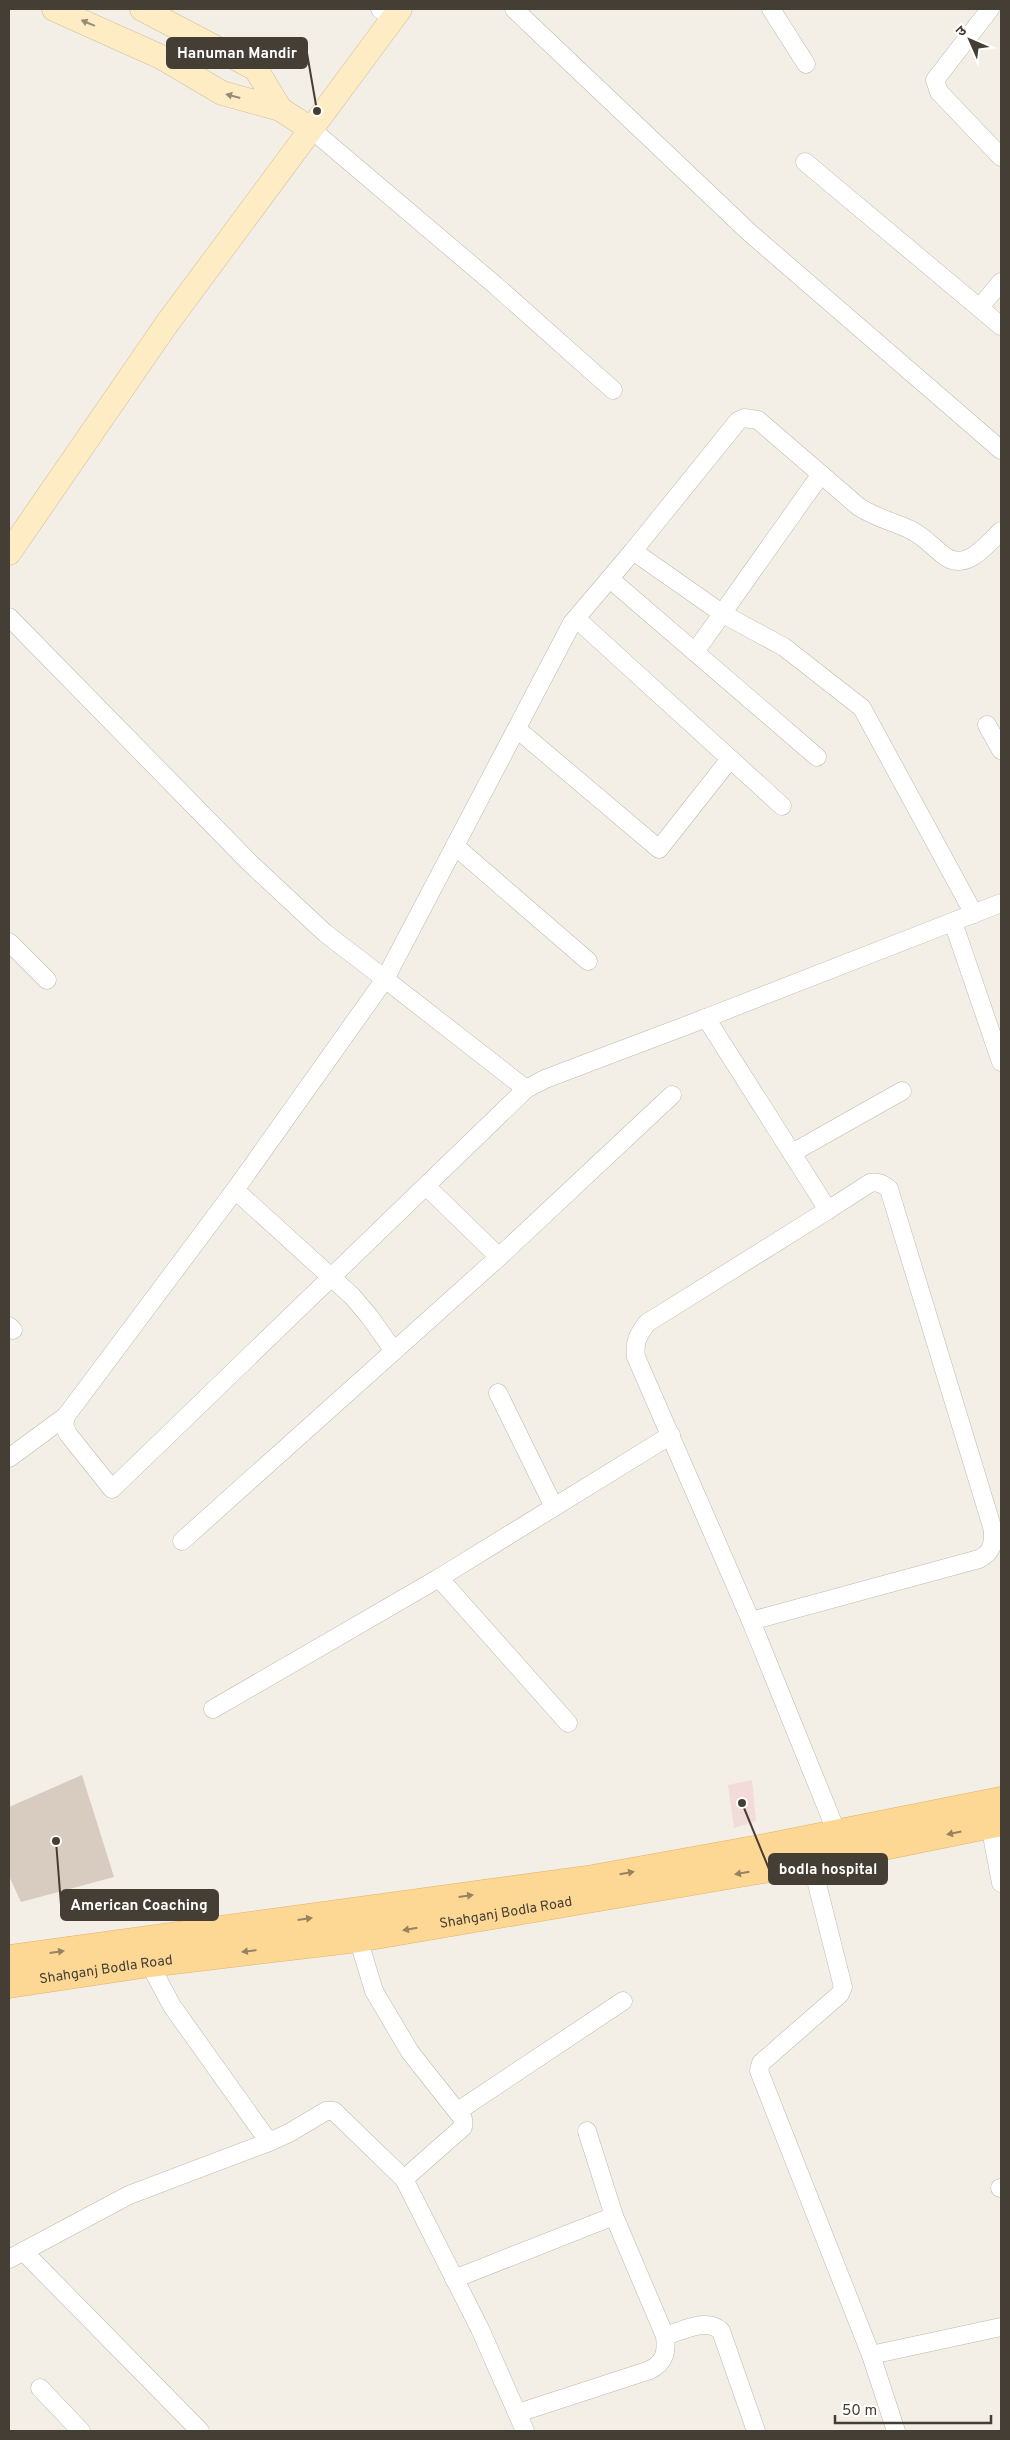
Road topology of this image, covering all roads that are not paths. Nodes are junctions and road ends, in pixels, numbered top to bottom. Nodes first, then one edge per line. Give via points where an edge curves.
1 (54, 9) edge
2 (142, 9) edge
3 (514, 9) edge
4 (771, 9) edge
5 (990, 9) edge
6 (391, 12) edge
7 (806, 64) dead end
8 (280, 108) junction
9 (311, 129) junction
10 (1001, 157) edge
11 (805, 162) dead end
12 (1001, 282) edge
13 (980, 307) junction
14 (1001, 326) edge
15 (613, 390) dead end
16 (1001, 450) edge
17 (821, 474) junction
18 (1001, 531) edge
19 (633, 551) junction
20 (9, 553) edge
21 (610, 579) junction
22 (724, 614) junction
23 (9, 617) edge
24 (572, 623) junction
25 (696, 652) junction
26 (987, 725) dead end
27 (517, 729) junction
28 (1001, 750) edge
29 (817, 757) dead end
30 (730, 759) junction
31 (782, 806) dead end
32 (455, 846) junction
33 (1001, 903) edge
34 (974, 914) junction
35 (953, 922) junction
36 (9, 942) edge
37 (588, 961) dead end
38 (47, 980) dead end
39 (385, 980) junction
40 (706, 1018) junction
41 (1001, 1062) edge
42 (526, 1089) junction
43 (902, 1092) dead end
44 (672, 1095) dead end
45 (792, 1153) junction
46 (426, 1186) junction
47 (236, 1190) junction
48 (828, 1210) junction
49 (499, 1257) junction
50 (331, 1278) junction
51 (394, 1351) junction
52 (498, 1393) dead end
53 (66, 1416) junction
54 (671, 1435) junction
55 (9, 1458) edge
56 (554, 1506) junction
57 (182, 1541) dead end
58 (439, 1578) junction
59 (751, 1621) junction
60 (214, 1709) dead end
61 (568, 1723) dead end
62 (1001, 1800) edge
63 (996, 1824) edge
64 (839, 1844) junction
65 (808, 1850) junction
66 (1001, 1883) edge
67 (358, 1938) junction
68 (9, 1958) edge
69 (149, 1963) junction
70 (9, 1984) edge
71 (623, 2001) dead end
72 (458, 2111) junction
73 (587, 2131) dead end
74 (269, 2142) junction
75 (404, 2179) junction
76 (614, 2216) junction
77 (16, 2255) edge
78 (454, 2279) junction
79 (1001, 2327) edge
80 (665, 2336) junction
81 (871, 2355) junction
82 (40, 2388) dead end
83 (518, 2413) junction
84 (81, 2431) edge
85 (200, 2431) edge
86 (525, 2431) edge
87 (756, 2431) edge
88 (896, 2431) edge

8 -> 1 main road via 222,93 161,57
2 - 8 main road via 256,70
3 - 16 street via 740,224
4 - 7 street
5 - 10 street via 934,80 939,92
6 - 9 main road
8 - 9 main road
9 - 15 street
9 - 20 main road via 166,325
11 - 13 street
12 - 13 street
13 - 14 street
17 - 18 street via 859,507 917,533 950,560 969,560
17 - 19 street via 758,420 744,418 738,421
17 - 22 street
19 - 21 street
19 - 22 street
21 - 24 street
21 - 25 street
22 - 25 street
22 - 34 street via 784,647 862,708
23 - 39 street via 250,863 325,933
24 - 27 street
24 - 30 street via 580,622
25 - 29 street
26 - 28 street
27 - 30 street via 660,849
27 - 32 street
30 - 31 street
32 - 37 street
32 - 39 street
33 - 34 street
34 - 35 street
35 - 40 street
35 - 41 street
36 - 38 street
39 - 42 street
39 - 47 street
40 - 42 street
40 - 45 street
42 - 46 street
43 - 45 street
44 - 49 street
45 - 48 street
46 - 49 street
46 - 50 street
47 - 50 street
47 - 53 street
48 - 54 street via 648,1323 638,1334 634,1345 636,1357
48 - 59 street via 870,1183 884,1184 889,1189 993,1530 993,1546 988,1555 979,1559
49 - 51 street
50 - 51 street via 364,1311
50 - 53 street via 112,1490 68,1434 64,1424
51 - 57 street
52 - 56 street
53 - 55 street
54 - 56 street
54 - 59 street
56 - 58 street
58 - 60 street
58 - 61 street
59 - 64 street
62 - 64 main road
63 -> 64 main road
63 - 66 street
64 - 65 main road
65 -> 67 main road, Shahganj Bodla Road
68 -> 65 main road
65 - 81 street via 842,1991 761,2063 759,2071
67 -> 69 main road, Shahganj Bodla Road
67 - 72 street via 374,1991 410,2052
69 - 70 main road, Shahganj Bodla Road
69 - 74 street via 172,2006
71 - 72 street
72 - 75 street via 463,2127
73 - 76 street
74 - 75 street via 326,2111 334,2111
74 - 77 street via 129,2195
75 - 78 street
76 - 78 street
76 - 80 street
77 - 85 street
78 - 83 street
79 - 81 street
80 - 83 street via 664,2357 650,2370
80 - 87 street via 708,2323 721,2331
81 - 88 street
82 - 84 street
83 - 86 street

